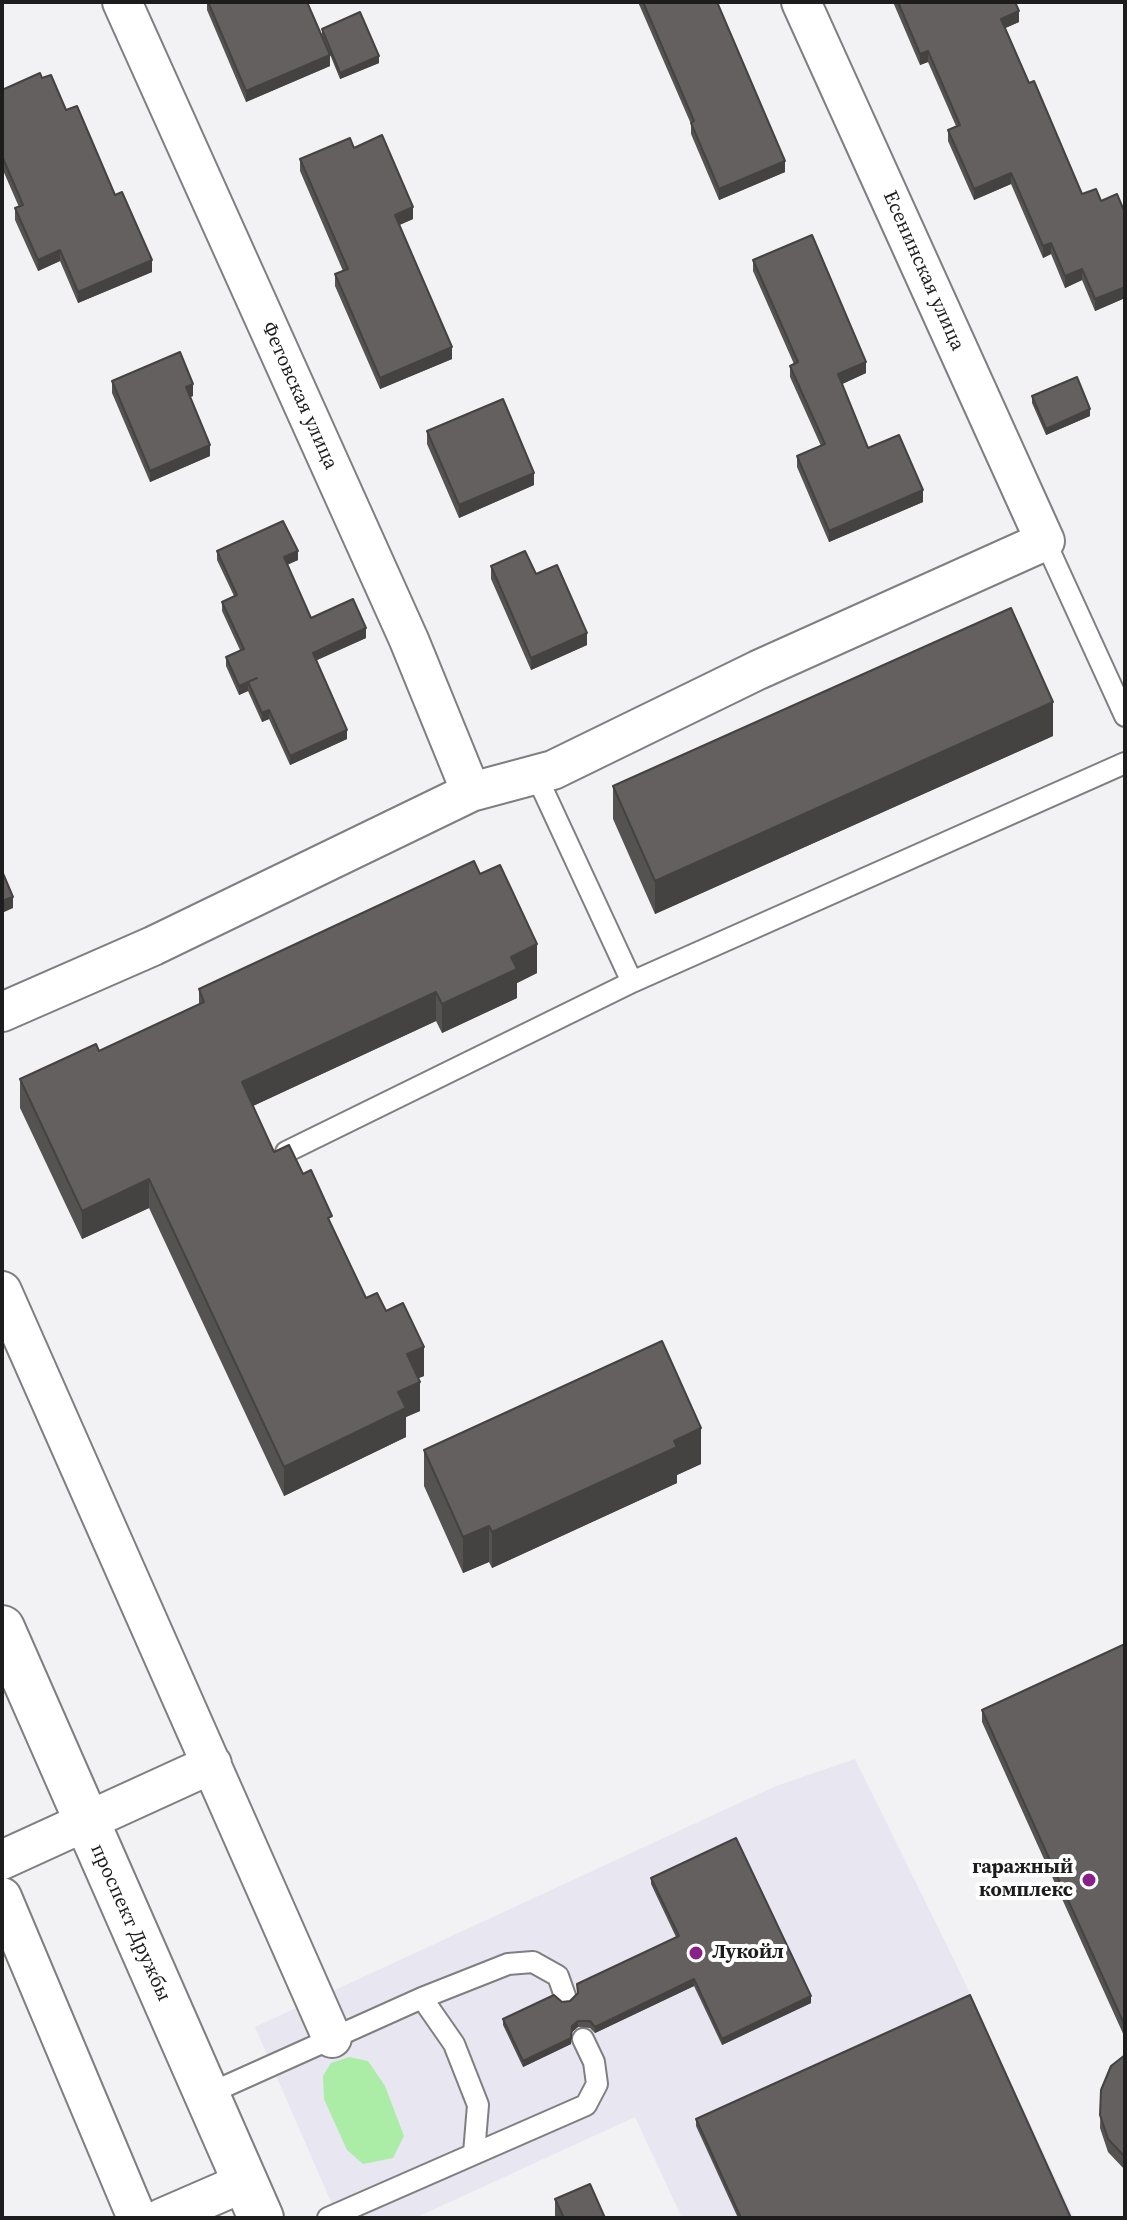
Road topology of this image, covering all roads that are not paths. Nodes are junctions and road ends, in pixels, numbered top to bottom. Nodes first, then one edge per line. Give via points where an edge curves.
1 (122, 2) edge
2 (801, 2) edge
3 (1045, 541) junction
4 (1125, 716) edge
5 (1125, 763) edge
6 (536, 775) junction
7 (471, 792) junction
8 (632, 982) junction
9 (2, 1012) edge
10 (286, 1152) edge
11 (2, 1291) edge
12 (2, 1628) edge
13 (212, 1764) junction
14 (86, 1822) junction
15 (2, 1860) edge
16 (2, 1897) edge
17 (565, 1996) dead end
18 (422, 1998) junction
19 (332, 2038) junction
20 (583, 2039) dead end
21 (206, 2095) junction
22 (474, 2153) junction
23 (253, 2200) edge
24 (137, 2218) edge
25 (162, 2218) edge
26 (328, 2218) edge

1 - 7 street, Фетовская улица via 409,640
2 - 3 street, Есенинская улица
3 - 4 lane
3 - 6 street
5 - 8 lane
6 - 7 street
6 - 8 lane
7 - 9 street via 153,946
8 - 10 lane
11 - 13 street
12 - 14 main road, проспект Дружбы
13 - 14 street
13 - 19 street
14 - 15 street
14 - 21 main road, проспект Дружбы
16 - 24 street
17 - 18 lane via 558,1976 533,1962 508,1964
18 - 19 lane
18 - 22 lane via 454,2044 478,2105
19 - 21 lane
20 - 22 lane via 597,2084 586,2105
21 - 23 main road, проспект Дружбы
22 - 26 lane
23 - 25 street

